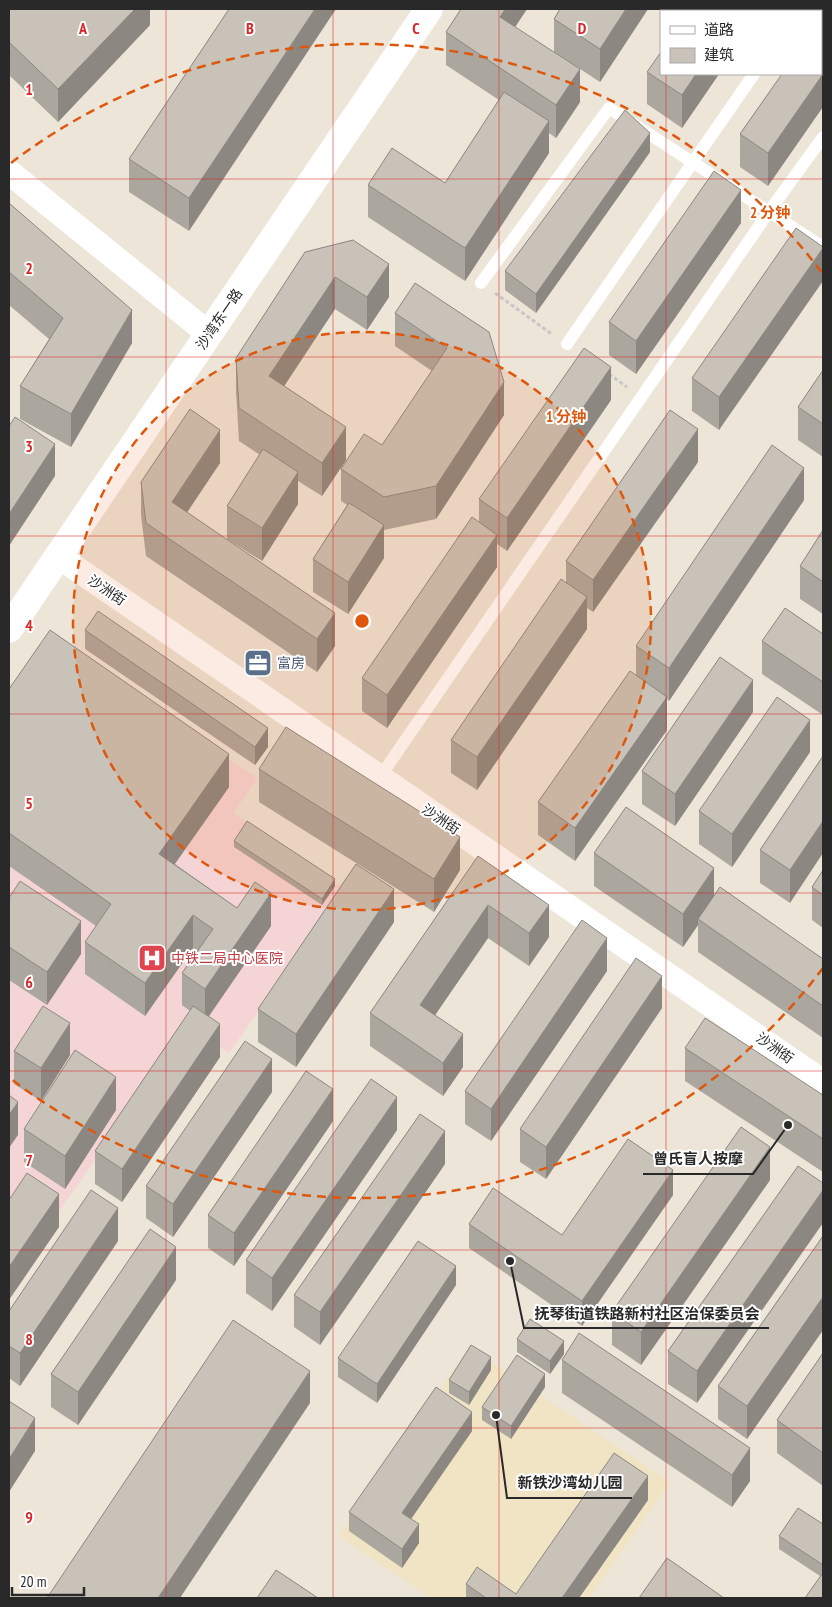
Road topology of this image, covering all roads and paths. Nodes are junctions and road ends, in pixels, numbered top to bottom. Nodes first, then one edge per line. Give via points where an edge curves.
1 (429, 9) edge
2 (753, 75) edge
3 (823, 137) edge
4 (691, 163) junction
5 (9, 172) edge
6 (768, 213) junction
7 (823, 248) edge
8 (481, 283) dead end
9 (209, 334) junction
10 (567, 344) dead end
11 (58, 556) junction
12 (9, 630) edge
13 (380, 777) junction
14 (823, 1082) edge

1 - 9 street, 沙湾东一路
2 - 4 lane
3 - 6 lane
4 - 6 lane
4 - 8 lane via 608,108
4 - 10 lane
5 - 9 street
6 - 7 lane
6 - 13 lane
9 - 11 street, 沙湾东一路
11 - 12 street, 沙湾东一路
11 - 13 street, 沙洲街
13 - 14 street, 沙洲街

